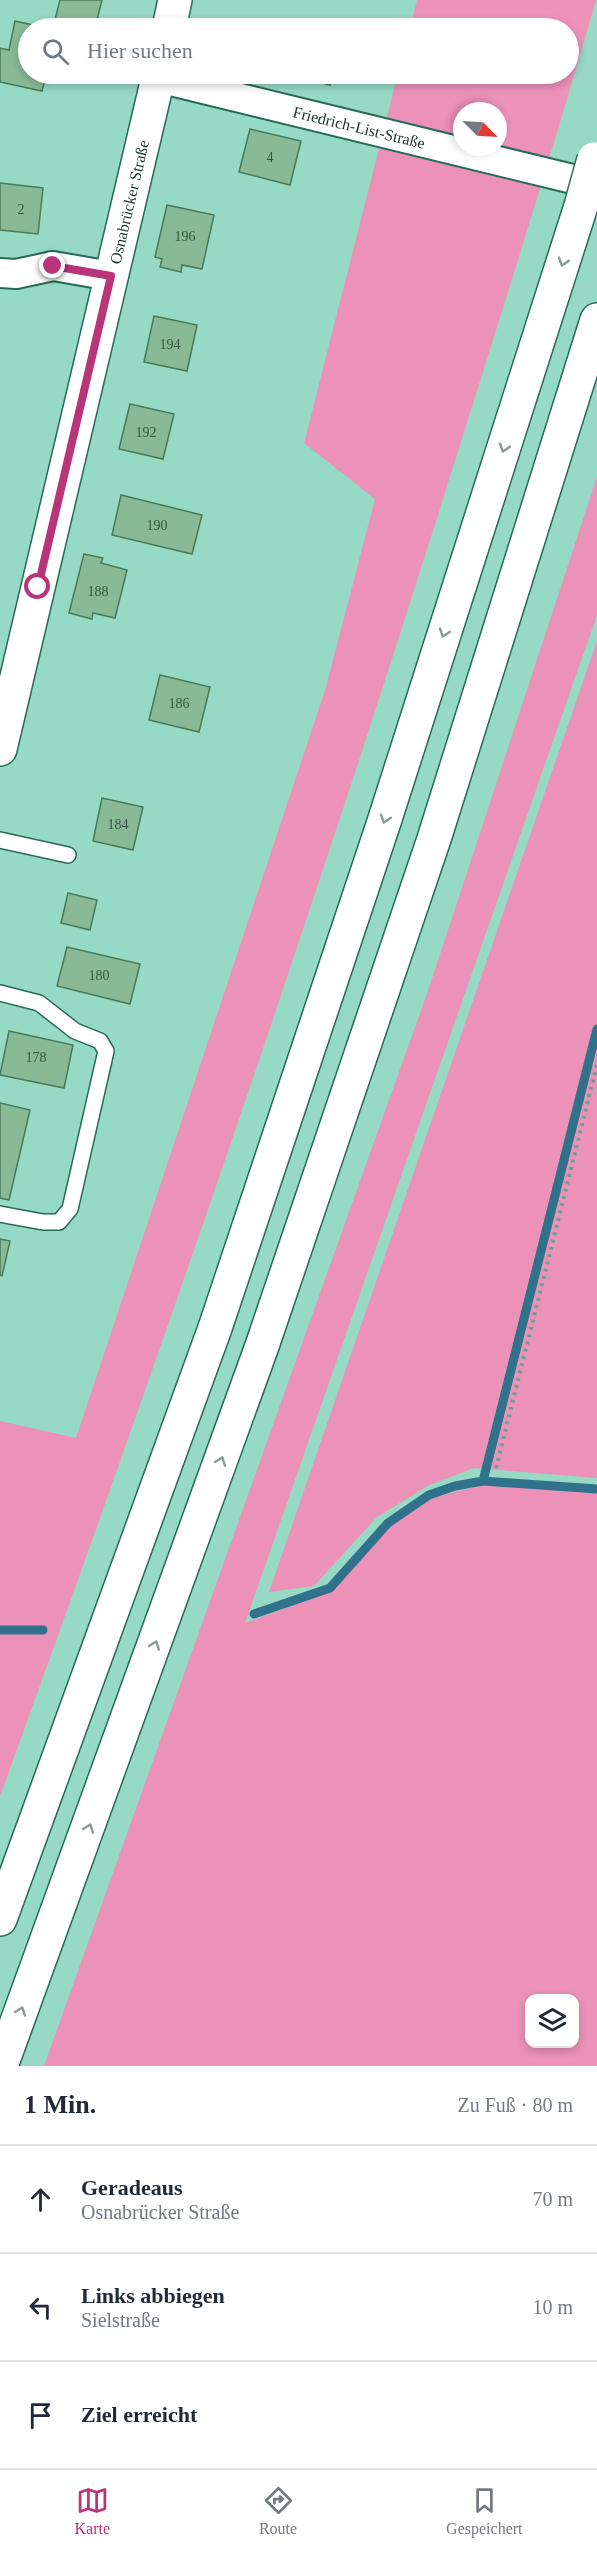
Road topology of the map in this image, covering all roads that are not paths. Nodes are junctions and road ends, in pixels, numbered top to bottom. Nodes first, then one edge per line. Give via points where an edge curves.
1 (175, 0) edge
2 (171, 18) edge
3 (156, 84) edge
4 (193, 84) edge
5 (592, 175) edge
6 (0, 273) edge
7 (111, 276) junction
8 (597, 320) edge
9 (0, 749) edge
10 (0, 840) edge
11 (68, 855) dead end
12 (0, 993) edge
13 (0, 1214) edge
14 (0, 1919) edge
15 (1, 2066) edge

1 - 2 main road
3 - 7 main road, Osnabrücker Straße
4 - 5 street, Friedrich-List-Straße
5 -> 14 main road via 384,822 215,1328
6 - 7 street via 16,274 53,266
7 - 9 main road, Osnabrücker Straße
15 -> 8 main road via 262,1346 434,839
10 - 11 lane
12 - 13 lane via 39,1002 75,1030 100,1041 106,1051 70,1209 59,1222

